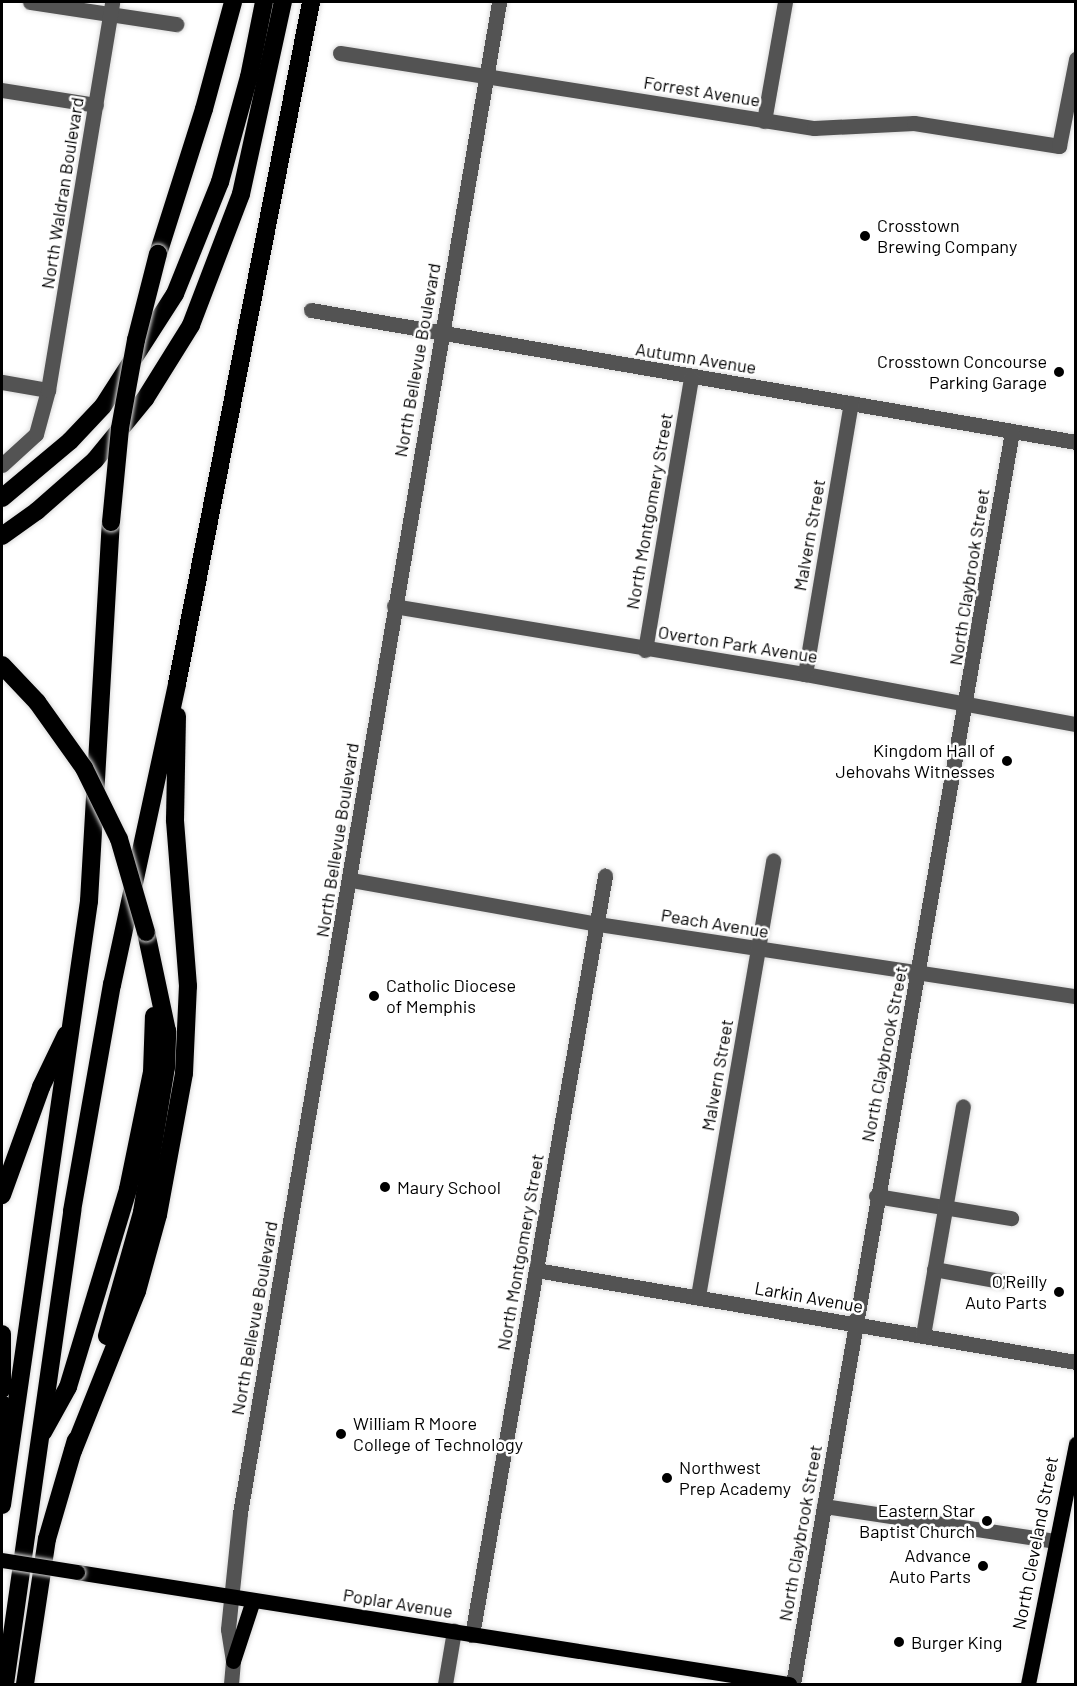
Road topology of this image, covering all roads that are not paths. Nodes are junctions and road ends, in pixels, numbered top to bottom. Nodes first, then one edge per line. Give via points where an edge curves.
1 (30, 2) edge
2 (232, 2) edge
3 (264, 2) edge
4 (283, 2) edge
5 (311, 2) edge
6 (499, 2) edge
7 (785, 2) edge
8 (111, 8) edge
9 (176, 24) dead end
10 (340, 52) dead end
11 (1076, 58) edge
12 (486, 76) junction
13 (2, 90) edge
14 (96, 105) junction
15 (764, 121) junction
16 (311, 310) dead end
17 (441, 334) junction
18 (691, 378) junction
19 (2, 382) edge
20 (48, 390) junction
21 (851, 403) junction
22 (1012, 432) junction
23 (1076, 442) edge
24 (2, 465) edge
25 (2, 498) edge
26 (2, 536) edge
27 (394, 606) junction
28 (645, 650) junction
29 (2, 665) edge
30 (805, 674) junction
31 (177, 684) junction
32 (968, 703) junction
33 (1076, 724) edge
34 (773, 860) dead end
35 (605, 876) dead end
36 (351, 880) junction
37 (598, 924) junction
38 (758, 949) junction
39 (920, 972) junction
40 (1076, 996) edge
41 (73, 1020) junction
42 (161, 1031) junction
43 (963, 1106) dead end
44 (2, 1196) edge
45 (876, 1196) junction
46 (944, 1207) junction
47 (1011, 1218) dead end
48 (934, 1269) junction
49 (536, 1270) junction
50 (1001, 1281) dead end
51 (698, 1296) junction
52 (856, 1325) junction
53 (2, 1334) edge
54 (923, 1335) junction
55 (1076, 1362) edge
56 (2, 1389) edge
57 (2, 1404) edge
58 (38, 1442) junction
59 (1076, 1444) edge
60 (73, 1451) junction
61 (7, 1472) junction
62 (2, 1505) edge
63 (825, 1506) junction
64 (1054, 1541) junction
65 (2, 1560) edge
66 (233, 1596) junction
67 (253, 1600) junction
68 (454, 1632) junction
69 (472, 1635) junction
70 (233, 1660) junction
71 (742, 1681) edge
72 (5, 1684) edge
73 (25, 1684) edge
74 (231, 1684) edge
75 (445, 1684) edge
76 (791, 1684) edge
77 (1028, 1684) edge

1 - 8 street
2 - 41 highway, bridge via 204,109 158,254 136,340 120,428 89,901
3 - 25 highway via 249,78 220,182 175,294 103,406 62,449
4 - 26 highway via 241,194 191,325 145,399 95,460
5 - 31 highway
6 - 12 street, North Bellevue Boulevard
7 - 15 street
8 - 9 street
8 - 14 street, North Waldran Boulevard
10 - 12 street, Forrest Avenue
11 - 15 street, Forrest Avenue via 1059,146 914,123 814,128
12 - 15 street, Forrest Avenue
12 - 17 street, North Bellevue Boulevard
13 - 14 street
14 - 20 street, North Waldran Boulevard
16 - 17 street, Autumn Avenue
17 - 18 street, Autumn Avenue
17 - 27 street, North Bellevue Boulevard
18 - 21 street, Autumn Avenue
18 - 28 street, North Montgomery Street
19 - 20 street
20 - 24 street via 36,434
21 - 22 street, Autumn Avenue
21 - 30 street, Malvern Street
22 - 23 street, Autumn Avenue
22 - 32 street, North Claybrook Street
27 - 28 street, Overton Park Avenue
27 - 36 street, North Bellevue Boulevard
28 - 30 street, Overton Park Avenue
29 - 42 highway, bridge via 61,732 89,777 119,839 146,932
30 - 32 street, Overton Park Avenue
31 - 58 highway via 112,985 72,1210
31 - 60 highway via 175,820 188,986 184,1072 158,1215 137,1291
32 - 33 street, Overton Park Avenue
32 - 39 street, North Claybrook Street
34 - 38 street, Malvern Street
35 - 37 street, North Montgomery Street
36 - 37 street, Peach Avenue
36 - 66 street, North Bellevue Boulevard via 240,1513
37 - 38 street, Peach Avenue
37 - 49 street, North Montgomery Street
38 - 39 street, Peach Avenue
38 - 51 street, Malvern Street
39 - 40 street, Peach Avenue
39 - 45 street, North Claybrook Street
41 - 44 highway via 41,1087
41 - 61 highway
42 - 58 highway via 128,1189 68,1387
42 - 60 highway via 162,1103 142,1212
43 - 46 street
45 - 46 street
45 - 52 street, North Claybrook Street
46 - 47 street
46 - 48 street
48 - 50 street
48 - 54 street
49 - 51 street, Larkin Avenue
49 - 69 street, North Montgomery Street
51 - 52 street, Larkin Avenue
52 - 54 street, Larkin Avenue
52 - 63 street, North Claybrook Street
53 - 56 highway
54 - 55 street, Larkin Avenue
57 - 61 highway
58 - 72 highway
59 - 64 main road, North Cleveland Street
60 - 73 highway via 49,1530
61 - 62 highway
63 - 64 street
63 - 76 street, North Claybrook Street
64 - 77 main road, North Cleveland Street
65 - 66 main road, Poplar Avenue, bridge
66 - 67 main road, Poplar Avenue
66 - 70 street, North Bellevue Boulevard via 228,1629
67 - 68 main road, Poplar Avenue
67 - 70 main road
68 - 69 main road, Poplar Avenue
68 - 75 street
69 - 71 main road, Poplar Avenue
70 - 74 street, North Bellevue Boulevard
71 - 76 main road, Poplar Avenue

